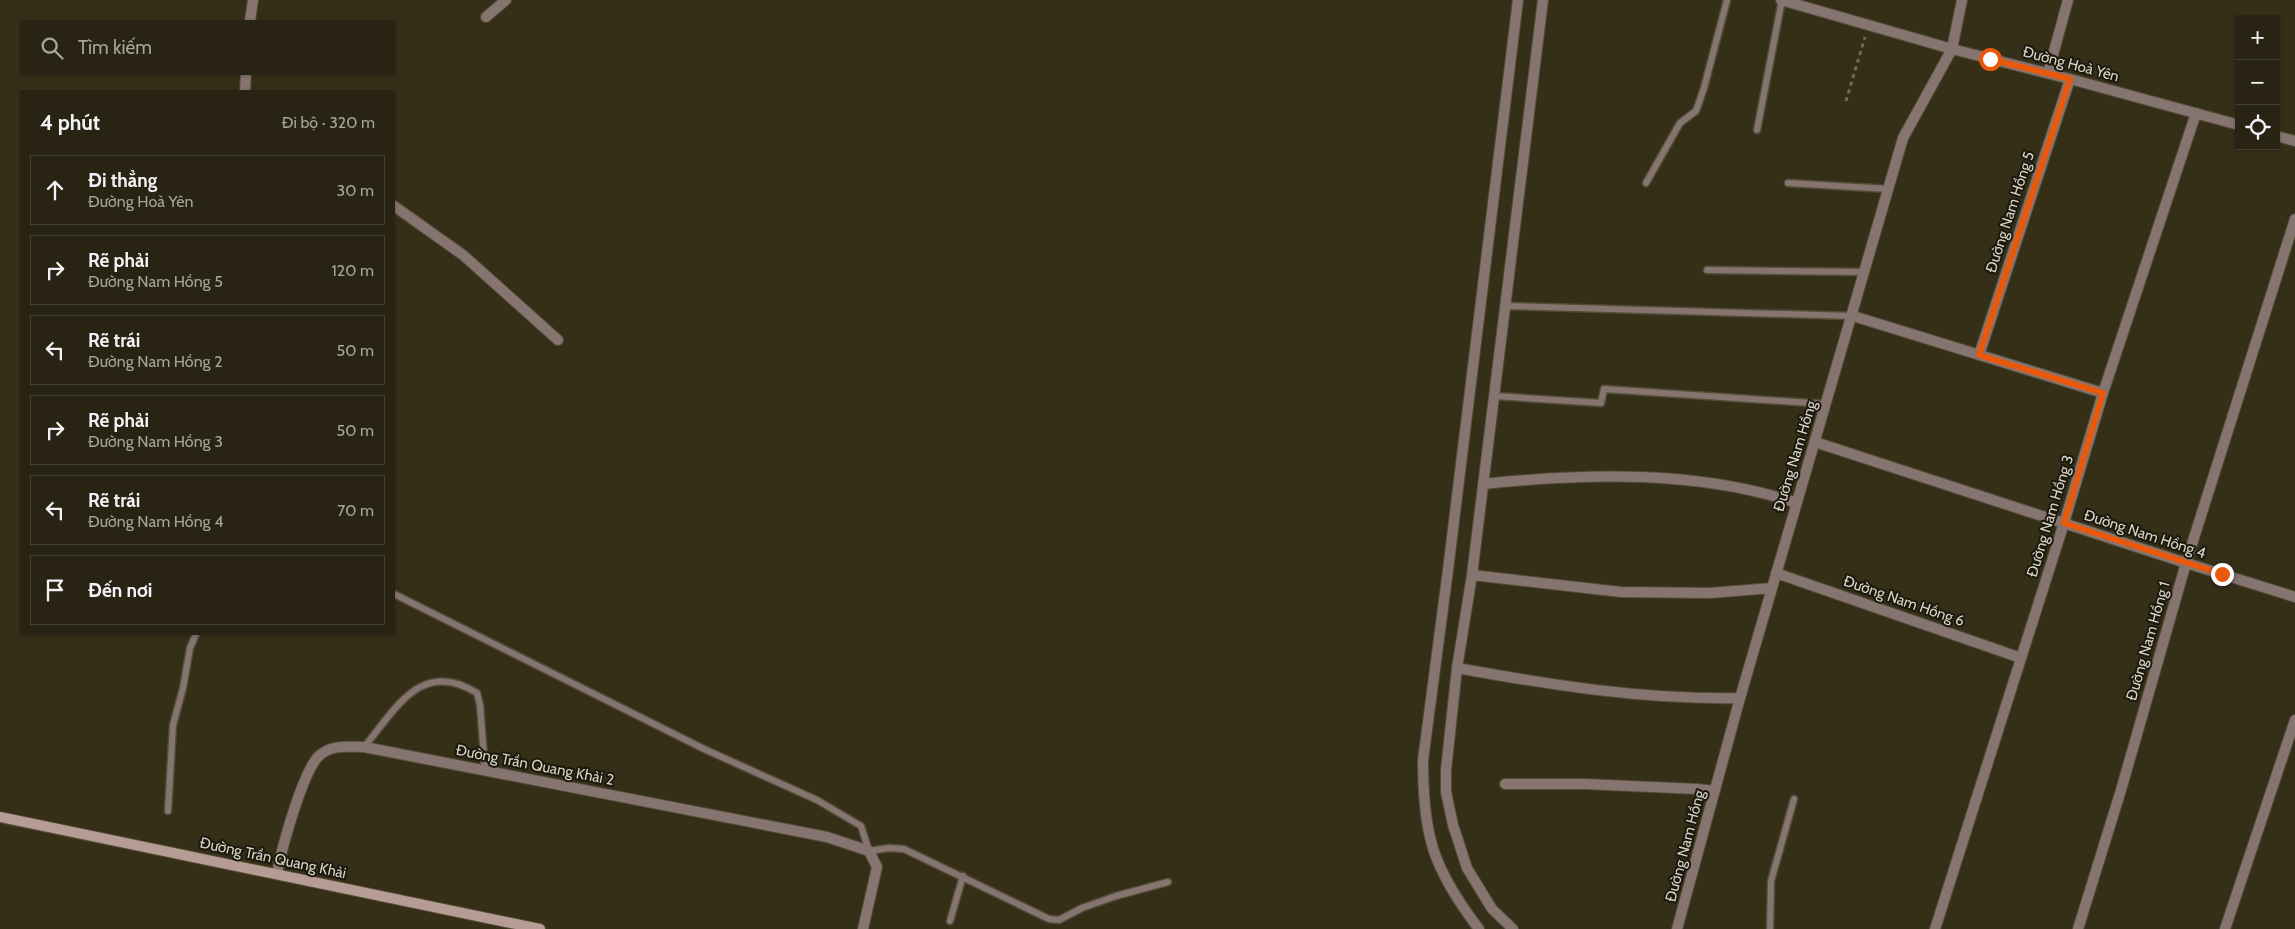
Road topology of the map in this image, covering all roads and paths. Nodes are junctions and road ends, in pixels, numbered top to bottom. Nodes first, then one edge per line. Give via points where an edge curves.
1 (253, 0) edge
2 (506, 0) edge
3 (1518, 0) edge
4 (1544, 0) edge
5 (1727, 0) edge
6 (1782, 0) edge
7 (1962, 0) edge
8 (2068, 0) edge
9 (1805, 3) edge
10 (486, 17) dead end
11 (250, 20) edge
12 (1868, 24) junction
13 (1952, 49) junction
14 (2048, 73) junction
15 (246, 75) edge
16 (2070, 79) junction
17 (245, 90) edge
18 (1846, 101) dead end
19 (2196, 113) junction
20 (2235, 124) edge
21 (1757, 130) dead end
22 (2280, 137) edge
23 (2295, 141) edge
24 (1788, 183) dead end
25 (1646, 184) dead end
26 (1889, 189) junction
27 (395, 207) edge
28 (2295, 219) edge
29 (1707, 270) dead end
30 (1865, 272) junction
31 (1505, 306) junction
32 (1853, 316) junction
33 (558, 340) dead end
34 (1979, 355) junction
35 (2103, 393) junction
36 (1494, 396) junction
37 (1826, 404) junction
38 (1815, 442) junction
39 (1484, 484) junction
40 (1796, 504) junction
41 (2064, 523) junction
42 (2186, 563) junction
43 (1776, 573) junction
44 (1472, 575) junction
45 (1772, 588) junction
46 (395, 594) edge
47 (2295, 597) edge
48 (196, 635) edge
49 (2021, 658) junction
50 (1457, 668) junction
51 (1740, 698) junction
52 (2295, 720) edge
53 (364, 747) junction
54 (485, 770) junction
55 (1505, 784) dead end
56 (1715, 791) junction
57 (1794, 799) dead end
58 (168, 811) dead end
59 (0, 817) edge
60 (869, 852) junction
61 (276, 874) junction
62 (963, 876) junction
63 (1168, 882) dead end
64 (950, 921) dead end
65 (540, 929) edge
66 (863, 929) edge
67 (1479, 929) edge
68 (1513, 929) edge
69 (1678, 929) edge
70 (1770, 929) edge
71 (1935, 929) edge
72 (2078, 929) edge
73 (2225, 929) edge

1 - 11 street
2 - 10 street
3 - 67 street via 1423,760 1423,792 1430,839 1446,877
4 - 31 street
5 - 25 lane via 1696,111 1680,123
6 - 9 street, Đường Hoà Yên
6 - 21 lane
7 - 13 street, Đường Nam Hồng
8 - 14 street
9 - 12 street, Đường Hoà Yên
12 - 13 street, Đường Hoà Yên
12 - 18 path
13 - 14 street, Đường Hoà Yên
13 - 26 street, Đường Nam Hồng via 1903,138
14 - 16 street, Đường Hoà Yên
15 - 17 street
16 - 19 street, Đường Hoà Yên
16 - 34 street, Đường Nam Hồng 5
19 - 20 street, Đường Hoà Yên
19 - 35 street, Đường Nam Hồng 3
22 - 23 street
24 - 26 lane
26 - 30 street, Đường Nam Hồng
27 - 33 street via 463,255
28 - 42 street, Đường Nam Hồng 1
29 - 30 lane
30 - 32 street, Đường Nam Hồng
31 - 32 lane
31 - 36 street
32 - 34 street
32 - 37 street, Đường Nam Hồng
34 - 35 street
35 - 41 street, Đường Nam Hồng 3
36 - 37 lane via 1602,403 1604,389
36 - 39 street
37 - 38 street, Đường Nam Hồng
38 - 40 street, Đường Nam Hồng
38 - 41 street, Đường Nam Hồng 4
39 - 40 street via 1600,476 1662,478 1710,484 1777,497
39 - 44 street
40 - 43 street, Đường Nam Hồng
41 - 42 street, Đường Nam Hồng 4
41 - 49 street, Đường Nam Hồng 3
42 - 47 street, Đường Nam Hồng 4
42 - 72 street, Đường Nam Hồng 1
43 - 45 street, Đường Nam Hồng
43 - 49 street, Đường Nam Hồng 6
44 - 45 street via 1621,592 1710,593
44 - 50 street
45 - 51 street, Đường Nam Hồng
46 - 60 lane via 704,749 817,800 861,826
48 - 58 lane via 173,725
49 - 71 street, Đường Nam Hồng 3
50 - 51 street via 1557,686 1640,695
50 - 68 street via 1446,770 1452,825 1467,868 1492,909
51 - 56 street, Đường Nam Hồng
52 - 73 street
53 - 54 street, Đường Trần Quang Khải 2
53 - 54 lane via 415,688 428,682 463,684 477,693
53 - 61 street, Đường Trần Quang Khải 2 via 334,747 318,756 306,779
54 - 60 street, Đường Trần Quang Khải 2 via 827,838
55 - 56 street via 1586,784
56 - 69 street, Đường Nam Hồng
57 - 70 lane via 1770,881
59 - 61 main road, Đường Trần Quang Khải
60 - 62 lane via 904,849
60 - 66 street via 877,867
61 - 65 main road, Đường Trần Quang Khải
62 - 63 lane via 1032,912 1059,920 1116,896
62 - 64 lane

